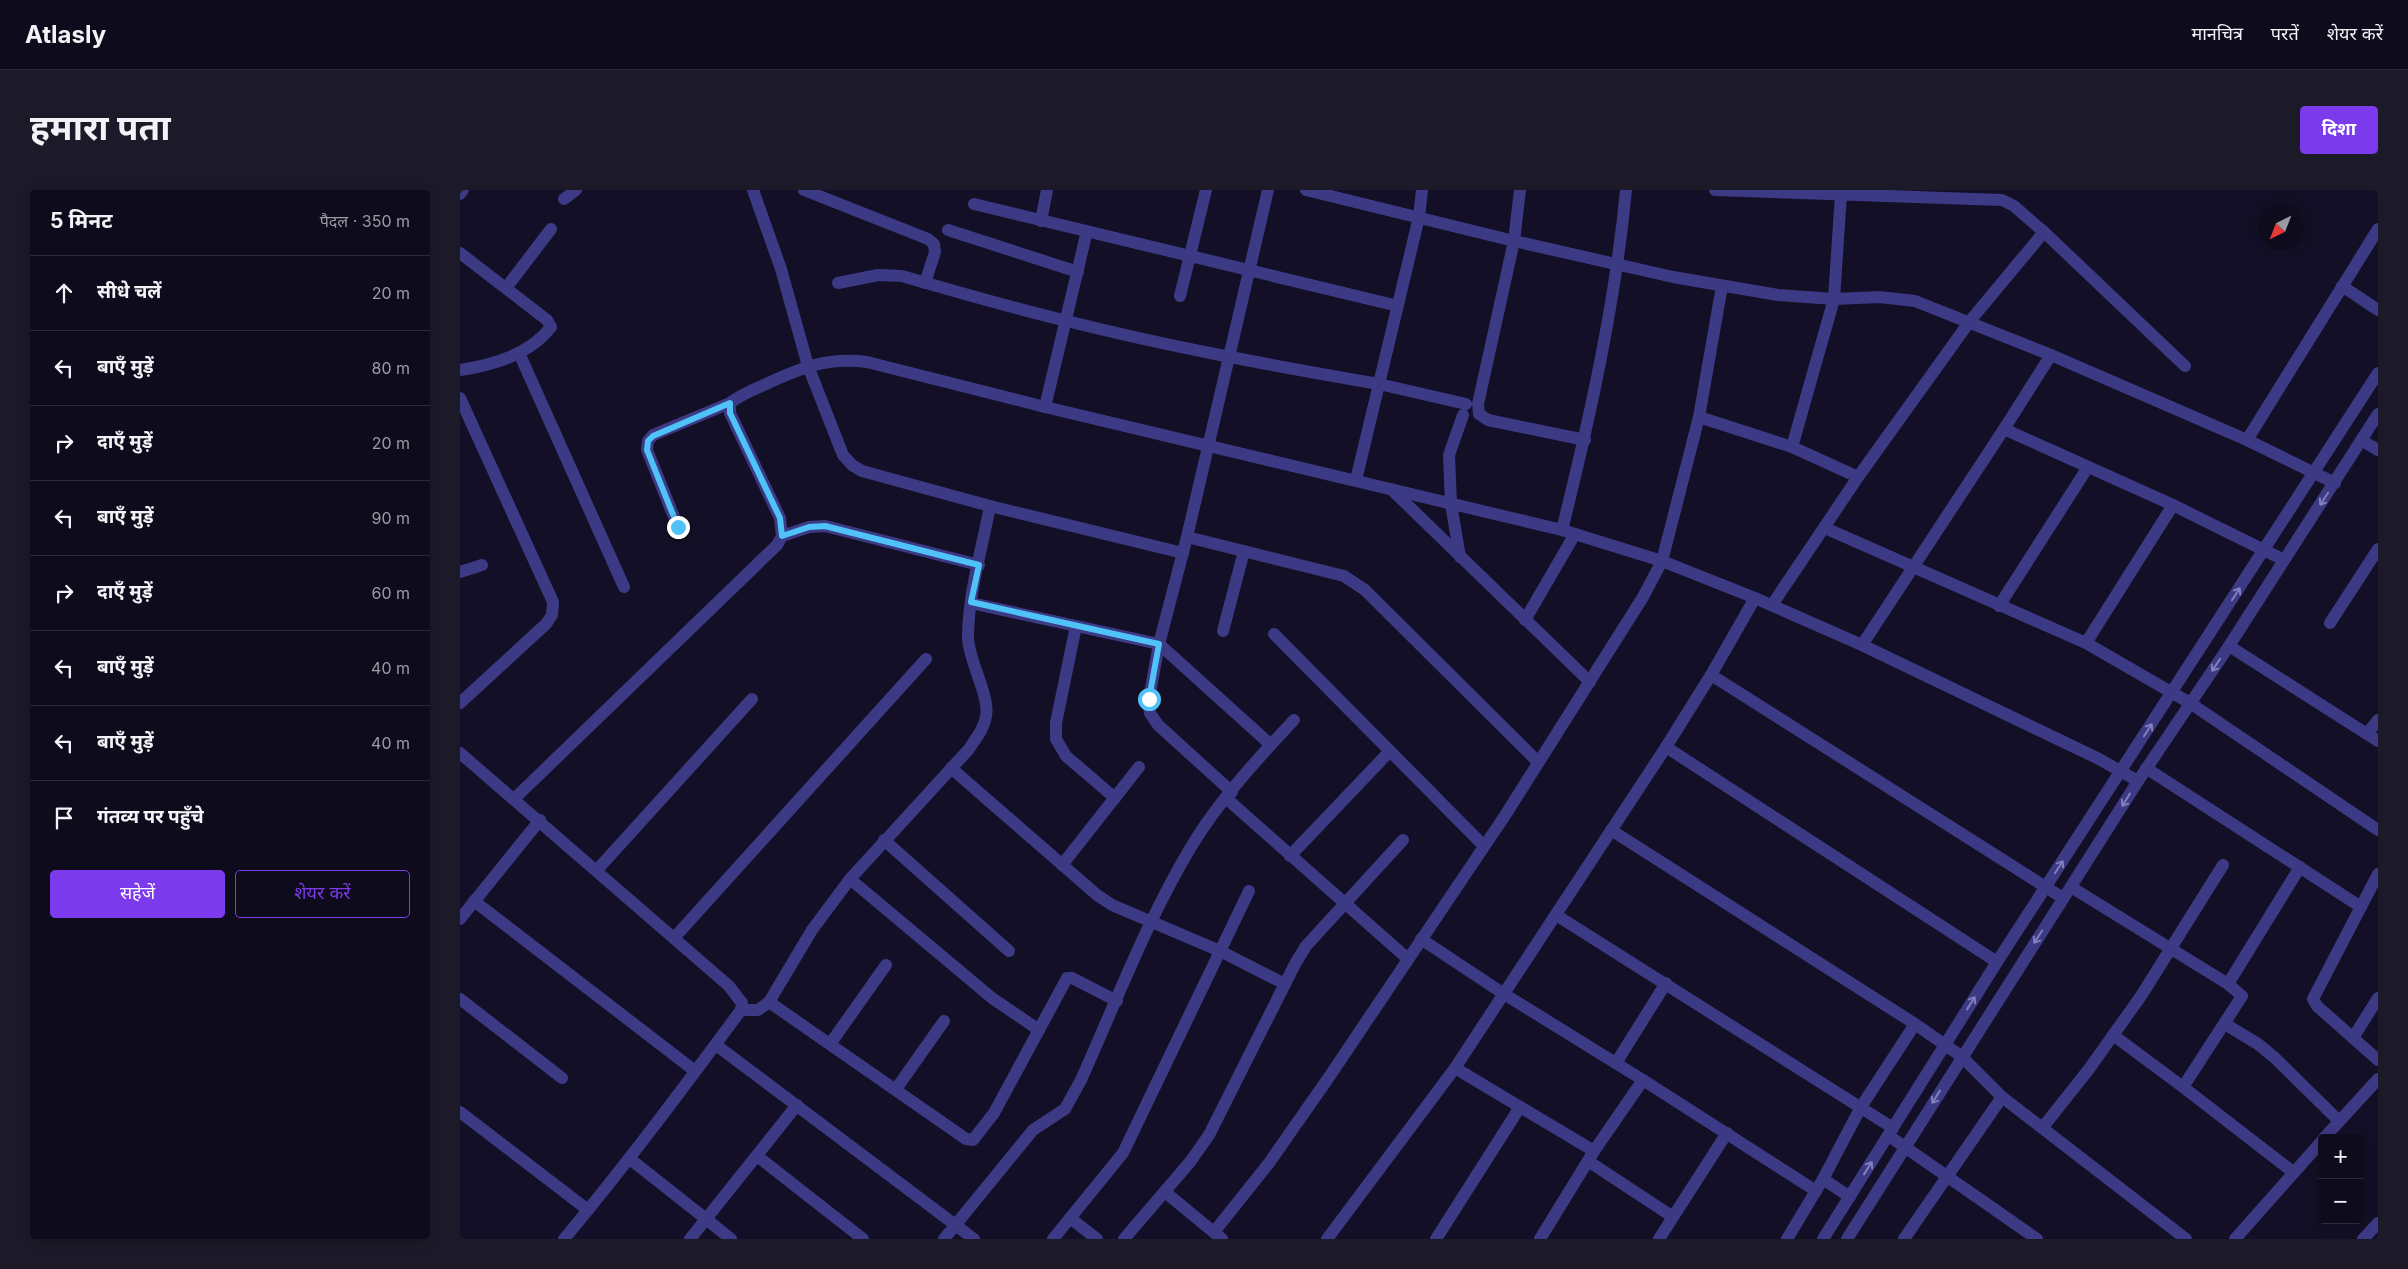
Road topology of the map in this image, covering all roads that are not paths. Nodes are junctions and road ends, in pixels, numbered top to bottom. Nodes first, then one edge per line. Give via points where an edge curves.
1 (463, 190) edge
2 (576, 190) edge
3 (753, 190) edge
4 (804, 190) edge
5 (1047, 190) edge
6 (1206, 190) edge
7 (1268, 190) edge
8 (1306, 190) edge
9 (1422, 190) edge
10 (1520, 190) edge
11 (1626, 190) edge
12 (1715, 190) edge
13 (1336, 193) edge
14 (460, 194) edge
15 (1841, 194) junction
16 (564, 198) dead end
17 (974, 204) dead end
18 (1419, 217) junction
19 (1041, 221) junction
20 (551, 229) dead end
21 (2378, 229) edge
22 (948, 230) dead end
23 (1087, 231) junction
24 (2044, 232) junction
25 (1514, 241) junction
26 (460, 253) edge
27 (1191, 256) junction
28 (1618, 265) junction
29 (1249, 270) junction
30 (1078, 272) junction
31 (838, 283) dead end
32 (925, 283) junction
33 (1722, 286) junction
34 (2342, 286) junction
35 (506, 288) junction
36 (1180, 296) dead end
37 (1834, 299) junction
38 (1398, 306) junction
39 (2378, 310) edge
40 (1066, 321) junction
41 (1970, 321) junction
42 (519, 353) junction
43 (2051, 355) junction
44 (1230, 358) junction
45 (808, 366) junction
46 (2185, 366) dead end
47 (460, 370) edge
48 (2378, 373) edge
49 (1380, 384) junction
50 (460, 398) edge
51 (730, 403) junction
52 (1045, 407) junction
53 (2378, 414) edge
54 (1699, 417) junction
55 (2004, 429) junction
56 (1585, 440) junction
57 (2247, 440) junction
58 (2362, 440) junction
59 (1209, 445) junction
60 (1792, 447) junction
61 (2378, 450) edge
62 (2088, 467) junction
63 (2315, 473) junction
64 (1858, 477) junction
65 (1356, 480) junction
66 (2335, 483) junction
67 (1391, 489) junction
68 (1452, 504) junction
69 (2172, 505) junction
70 (990, 506) junction
71 (678, 527) dead end
72 (1825, 528) junction
73 (1562, 530) junction
74 (1575, 534) junction
75 (782, 536) junction
76 (1187, 536) junction
77 (2378, 549) edge
78 (2264, 550) junction
79 (1244, 551) junction
80 (1183, 553) junction
81 (1460, 557) junction
82 (2284, 560) junction
83 (1662, 561) junction
84 (482, 565) dead end
85 (979, 565) junction
86 (1912, 568) junction
87 (460, 572) edge
88 (624, 586) dead end
89 (1755, 598) junction
90 (971, 602) junction
91 (1772, 605) junction
92 (1999, 606) junction
93 (1526, 620) junction
94 (2330, 623) dead end
95 (1076, 626) junction
96 (1223, 631) dead end
97 (1274, 634) dead end
98 (2086, 643) junction
99 (1159, 644) junction
100 (1862, 645) junction
101 (2229, 646) junction
102 (926, 659) dead end
103 (1711, 676) junction
104 (1590, 682) junction
105 (2172, 692) junction
106 (752, 699) dead end
107 (460, 703) edge
108 (2190, 704) junction
109 (1294, 720) dead end
110 (2378, 720) edge
111 (2367, 734) junction
112 (2378, 741) edge
113 (1271, 745) junction
114 (1666, 747) junction
115 (1389, 752) junction
116 (460, 753) edge
117 (1537, 761) junction
118 (1139, 767) dead end
119 (950, 768) junction
120 (2146, 768) junction
121 (2122, 771) junction
122 (2138, 781) junction
123 (1229, 795) junction
124 (1115, 798) junction
125 (514, 799) junction
126 (540, 820) junction
127 (1611, 830) junction
128 (2378, 830) edge
129 (884, 840) junction
130 (1404, 840) dead end
131 (1484, 846) junction
132 (1290, 856) junction
133 (1062, 865) junction
134 (2223, 865) dead end
135 (2300, 867) junction
136 (597, 870) junction
137 (2378, 874) edge
138 (850, 879) junction
139 (2046, 887) junction
140 (2071, 887) junction
141 (1250, 891) dead end
142 (2063, 898) junction
143 (474, 901) junction
144 (1344, 904) junction
145 (2361, 907) junction
146 (1556, 915) junction
147 (460, 919) edge
148 (1152, 922) junction
149 (674, 938) junction
150 (1422, 940) junction
151 (2170, 948) junction
152 (1010, 951) dead end
153 (1220, 952) junction
154 (1408, 959) junction
155 (1997, 962) junction
156 (886, 965) dead end
157 (1666, 983) junction
158 (1285, 984) junction
159 (2228, 984) junction
160 (1504, 994) junction
161 (2378, 998) edge
162 (460, 999) edge
163 (1117, 1001) junction
164 (768, 1002) junction
165 (741, 1010) junction
166 (944, 1021) dead end
167 (1915, 1024) junction
168 (2225, 1024) junction
169 (1039, 1030) junction
170 (2113, 1035) junction
171 (2353, 1038) junction
172 (830, 1044) junction
173 (1945, 1044) junction
174 (716, 1045) junction
175 (1962, 1056) junction
176 (2378, 1060) edge
177 (1616, 1063) junction
178 (1455, 1068) junction
179 (695, 1071) junction
180 (562, 1078) dead end
181 (2378, 1079) edge
182 (1643, 1080) junction
183 (2184, 1087) junction
184 (896, 1089) junction
185 (2002, 1097) junction
186 (797, 1105) junction
187 (1520, 1107) junction
188 (1861, 1107) junction
189 (460, 1112) edge
190 (2339, 1121) junction
191 (2043, 1127) junction
192 (1891, 1132) junction
193 (1727, 1133) junction
194 (2328, 1134) edge
195 (2318, 1145) edge
196 (1905, 1147) junction
197 (756, 1156) junction
198 (1591, 1156) junction
199 (630, 1159) junction
200 (2293, 1172) junction
201 (1946, 1176) junction
202 (1823, 1179) junction
203 (1165, 1192) junction
204 (1816, 1192) junction
205 (1850, 1197) junction
206 (588, 1210) junction
207 (1673, 1217) junction
208 (1070, 1218) junction
209 (706, 1219) junction
210 (2378, 1223) edge
211 (956, 1224) junction
212 (1218, 1236) edge
213 (2029, 1237) edge
214 (564, 1239) edge
215 (690, 1239) edge
216 (731, 1239) edge
217 (862, 1239) edge
218 (944, 1239) edge
219 (974, 1239) edge
220 (1053, 1239) edge
221 (1097, 1239) edge
222 (1124, 1239) edge
223 (1327, 1239) edge
224 (1436, 1239) edge
225 (1540, 1239) edge
226 (1659, 1239) edge
227 (1787, 1239) edge
228 (1823, 1239) edge
229 (1847, 1239) edge
230 (1904, 1239) edge
231 (2186, 1239) edge
232 (2235, 1239) edge
233 (2363, 1239) edge

1 - 14 street
2 - 16 street
3 - 45 street via 781,269
4 - 32 street via 928,239 934,244 935,252
5 - 19 street
6 - 27 street
7 - 29 street
8 - 13 street
9 - 18 street
10 - 25 street
11 - 28 street
12 - 15 street
13 - 18 street
15 - 24 street via 2002,200
15 - 37 street
17 - 19 street
18 - 25 street
18 - 38 street
19 - 23 street
20 - 35 street
21 - 34 street
22 - 30 street
23 - 27 street
23 - 30 street
24 - 41 street
24 - 46 street
25 - 28 street
25 - 56 street via 1478,404 1479,414 1488,420
26 - 35 street
27 - 29 street
27 - 36 street
28 - 33 street
28 - 56 street
29 - 38 street
29 - 44 street
30 - 40 street
31 - 32 street via 889,275
32 - 40 street
33 - 37 street
33 - 54 street
34 - 39 street
34 - 57 street
35 - 42 street via 548,320 551,328
37 - 41 street via 1901,298
37 - 60 street
38 - 49 street
40 - 44 street
40 - 52 street
41 - 43 street
41 - 64 street
42 - 47 street via 504,360
42 - 88 street
43 - 55 street
43 - 57 street
44 - 49 street
44 - 59 street
45 - 51 street
45 - 52 street via 836,360 867,362
45 - 70 street via 843,455 852,465 862,471
48 - 63 street
49 - 65 street
49 - 68 street via 1464,410 1449,455
50 - 107 street via 553,602 552,615 546,624
51 - 71 street via 648,441 647,450
51 - 75 street via 730,413 780,518
52 - 59 street
53 - 58 street
54 - 60 street
54 - 83 street
55 - 62 street
55 - 86 street
56 - 73 street
57 - 63 street
58 - 61 street
58 - 66 street
59 - 65 street
59 - 76 street
60 - 64 street
62 - 69 street
62 - 92 street
63 - 66 street
63 - 78 street
64 - 72 street
65 - 67 street
66 -> 82 street
67 - 68 street
67 - 81 street
68 - 73 street
68 - 81 street
69 - 78 street
69 - 98 street
70 - 80 street
70 - 85 street
72 - 86 street
72 - 91 street
73 - 74 street
74 - 83 street
74 - 93 street
75 - 85 street via 809,527 825,526
75 - 125 street via 777,545
76 - 79 street
76 - 80 street
77 - 94 street
78 - 82 street
105 -> 78 street
79 - 96 street
79 - 117 street via 1344,576 1365,590
80 - 99 street
81 - 93 street
82 - 101 street
83 - 89 street
83 - 104 street
84 - 87 street
85 - 90 street
86 - 92 street
86 - 100 street
89 - 91 street
89 - 103 street
90 - 95 street
90 - 119 street via 968,639 971,661 987,714 982,730
91 - 100 street
92 - 98 street
93 - 104 street
95 - 99 street
95 - 124 street via 1056,723 1056,738 1066,756
97 - 115 street
98 - 105 street
99 - 113 street
99 - 123 street via 1149,699 1150,713
100 - 121 street
101 -> 108 street
101 - 111 street
102 - 149 street
103 - 114 street
103 - 139 street
104 - 117 street
105 - 108 street
121 -> 105 street
106 - 136 street
108 - 120 street
108 - 128 street
109 - 113 street
110 - 111 street
111 - 112 street
113 - 123 street
114 - 127 street
114 - 155 street
115 - 131 street
115 - 132 street
116 - 125 street
117 - 131 street
118 - 124 street
119 - 129 street
119 - 133 street
120 - 122 street
120 - 135 street
121 - 122 street
139 -> 121 street
122 -> 140 street
123 - 132 street
123 - 148 street via 1191,847
124 - 133 street
125 - 126 street
126 - 136 street
126 - 143 street
127 - 146 street
127 - 167 street
129 - 138 street
129 - 152 street
130 - 144 street
131 - 150 street
132 - 144 street
133 - 148 street via 1112,905
134 - 151 street
135 - 145 street
135 - 159 street
136 - 149 street
137 - 145 street
138 - 164 street via 817,922
138 - 169 street via 992,998
139 - 142 street
139 - 155 street
140 - 142 street
140 - 151 street
141 - 153 street
142 -> 175 street
143 - 147 street
143 - 179 street
144 - 154 street
144 - 158 street via 1306,946
145 - 171 street via 2313,999
146 - 157 street
146 - 160 street
148 - 153 street
148 - 163 street
149 - 165 street via 740,997
150 - 154 street
150 - 160 street
151 - 159 street
151 - 170 street
153 - 158 street
153 - 208 street via 1123,1152
154 - 212 street
173 -> 155 street
156 - 172 street
157 - 177 street
157 - 188 street
158 - 203 street via 1209,1135
159 - 168 street via 2242,996
160 - 177 street
160 - 178 street
161 - 171 street
162 - 180 street
163 - 169 street via 1067,978
163 - 211 street via 1065,1109 1033,1130
164 - 165 street via 758,1010
164 - 172 street
165 - 174 street
166 - 184 street
167 - 173 street
167 - 188 street
168 - 183 street
168 - 190 street via 2258,1044
169 - 184 street via 994,1113 973,1140
170 - 183 street
170 - 191 street
171 - 176 street
172 - 184 street
173 - 175 street
173 - 192 street
174 - 179 street
174 - 186 street
175 - 185 street
175 -> 196 street
177 - 182 street
178 - 187 street
178 - 223 street
179 - 199 street
181 - 190 street
182 - 193 street
182 - 198 street
183 - 200 street
185 - 191 street
185 - 201 street
186 - 197 street
186 - 211 street
187 - 198 street
187 - 224 street
188 - 192 street
188 - 202 street
189 - 206 street
190 - 194 street
191 - 231 street
192 - 196 street
205 -> 192 street
193 - 204 street
193 - 207 street
195 - 200 street
196 - 201 street
196 - 229 street
197 - 209 street
197 - 217 street
198 - 207 street
198 - 225 street
199 - 206 street
199 - 209 street
200 - 232 street
201 - 213 street
201 - 230 street
202 - 204 street
202 - 205 street
203 - 212 street
203 - 222 street
204 - 227 street
205 - 228 street
206 - 214 street
207 - 226 street
208 - 220 street
208 - 221 street
209 - 215 street
209 - 216 street
210 - 233 street
211 - 218 street
211 - 219 street

